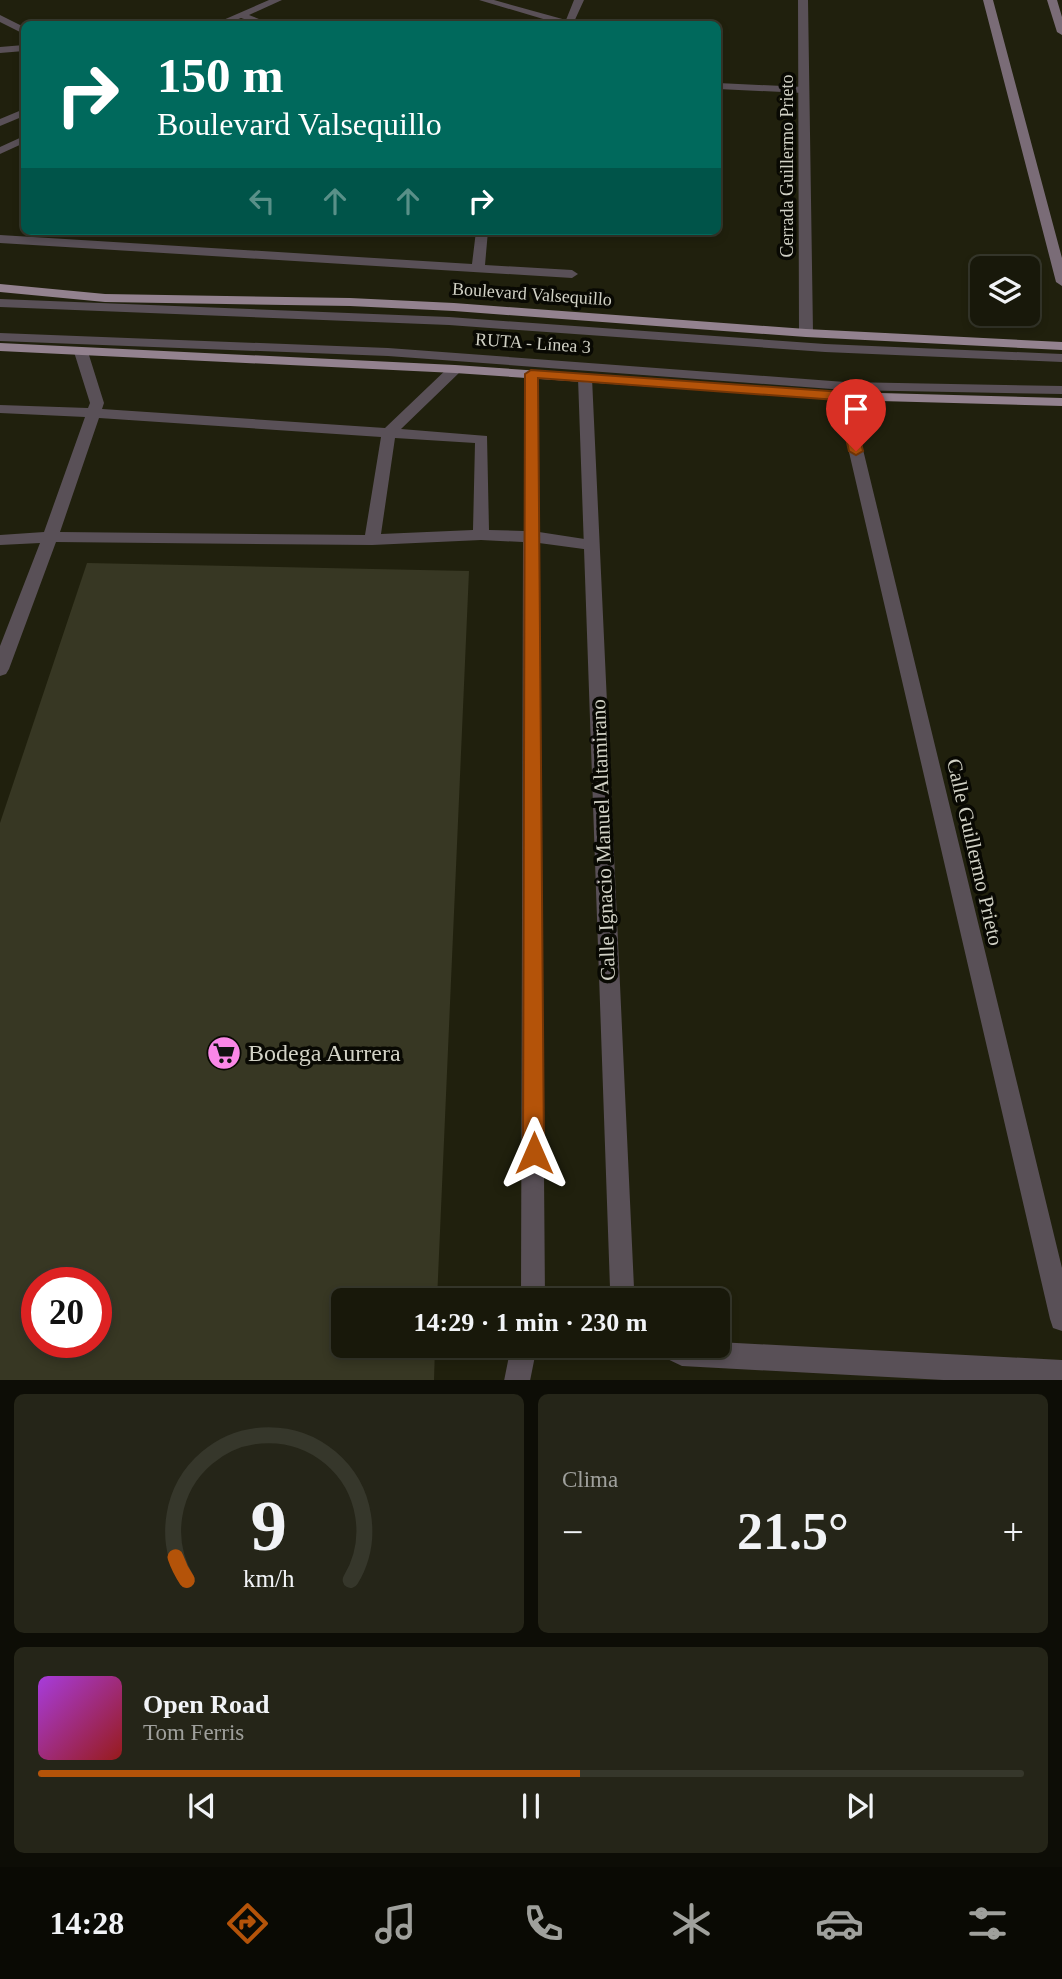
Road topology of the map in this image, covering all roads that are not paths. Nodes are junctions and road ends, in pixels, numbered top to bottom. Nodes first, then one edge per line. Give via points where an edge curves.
1 (277, 0) edge
2 (484, 0) edge
3 (579, 0) edge
4 (803, 0) edge
5 (988, 0) edge
6 (1052, 0) edge
7 (240, 15) junction
8 (0, 18) edge
9 (226, 21) edge
10 (258, 21) edge
11 (558, 21) edge
12 (570, 21) edge
13 (21, 29) edge
14 (1062, 32) edge
15 (21, 48) edge
16 (0, 50) edge
17 (721, 86) edge
18 (804, 90) junction
19 (21, 113) edge
20 (0, 123) edge
21 (21, 140) edge
22 (0, 151) edge
23 (482, 235) edge
24 (0, 239) edge
25 (478, 269) junction
26 (572, 274) dead end
27 (1062, 282) edge
28 (0, 288) edge
29 (0, 303) edge
30 (806, 333) junction
31 (0, 337) edge
32 (1062, 346) edge
33 (0, 347) edge
34 (81, 352) junction
35 (1062, 358) edge
36 (455, 369) junction
37 (531, 374) junction
38 (585, 378) junction
39 (1062, 390) edge
40 (843, 396) junction
41 (1062, 402) edge
42 (0, 410) edge
43 (92, 413) junction
44 (389, 432) junction
45 (481, 536) junction
46 (50, 537) junction
47 (533, 537) junction
48 (0, 540) edge
49 (372, 540) junction
50 (591, 545) junction
51 (0, 668) edge
52 (533, 1288) edge
53 (622, 1288) edge
54 (1062, 1319) edge
55 (730, 1353) edge
56 (522, 1358) edge
57 (1062, 1373) edge
58 (517, 1380) edge

1 - 7 street
2 - 11 street
3 - 12 street
4 - 18 street, Cerrada Guillermo Prieto
5 - 27 main road
6 - 14 main road
7 - 9 street
7 - 10 street
8 - 13 street
15 - 16 street
17 - 18 street
18 - 30 street, Cerrada Guillermo Prieto
19 - 20 street
21 - 22 street
23 - 25 street
24 - 25 street
25 - 26 street
28 - 30 main road, Boulevard Valsequillo via 105,298 454,307
29 - 35 street via 449,321 812,347
30 - 32 main road, Boulevard Valsequillo
31 - 39 street, RUTA - Línea 3 via 388,352 845,386
33 - 34 main road
34 - 36 main road
34 - 43 street via 97,403
36 - 37 main road
36 - 44 street
37 - 38 main road
37 - 47 street
38 - 40 main road
38 - 50 street, Calle Ignacio Manuel Altamirano
40 - 41 main road
40 - 54 street, Calle Guillermo Prieto
42 - 43 street
43 - 44 street
43 - 46 street
44 - 45 street via 482,439
44 - 49 street
45 - 47 street
45 - 49 street
46 - 48 street
46 - 49 street
46 - 51 street
47 - 50 street
47 - 52 street
50 - 53 street, Calle Ignacio Manuel Altamirano
55 - 57 street
56 - 58 street

